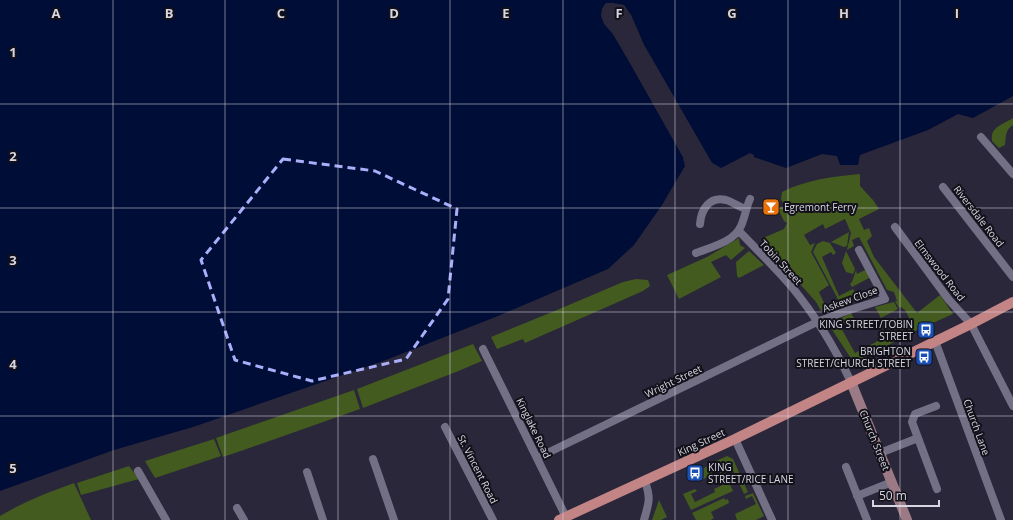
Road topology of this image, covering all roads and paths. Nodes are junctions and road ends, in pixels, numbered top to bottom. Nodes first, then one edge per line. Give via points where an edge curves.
1 (981, 137) dead end
2 (1013, 174) edge
3 (943, 187) dead end
4 (750, 199) dead end
5 (746, 210) junction
6 (700, 224) dead end
7 (895, 227) dead end
8 (739, 231) junction
9 (859, 250) dead end
10 (696, 254) dead end
11 (1013, 277) edge
12 (1013, 302) edge
13 (817, 322) junction
14 (970, 324) junction
15 (935, 341) junction
16 (483, 349) dead end
17 (851, 382) junction
18 (936, 406) dead end
19 (1013, 406) edge
20 (445, 427) dead end
21 (918, 438) junction
22 (735, 439) junction
23 (880, 453) junction
24 (537, 458) junction
25 (374, 459) dead end
26 (846, 466) dead end
27 (138, 471) dead end
28 (307, 472) dead end
29 (645, 481) junction
30 (892, 482) junction
31 (937, 488) dead end
32 (857, 496) junction
33 (237, 508) dead end
34 (562, 518) edge
35 (166, 520) edge
36 (244, 520) edge
37 (323, 520) edge
38 (394, 520) edge
39 (493, 520) edge
40 (644, 520) edge
41 (772, 520) edge
42 (867, 520) edge
43 (907, 520) edge
44 (1001, 520) edge

1 - 2 street
3 - 11 street, Riversdale Road
4 - 5 street
5 - 6 street via 725,200 712,202 704,209
5 - 8 street
7 - 14 street, Elmswood Road
8 - 10 street via 728,240
8 - 13 street, Tobin Street via 791,286
9 - 13 street, Askew Close via 885,299 846,310
12 - 14 main road, King Street
13 - 17 street, Tobin Street
13 - 24 street, Wright Street
14 - 15 main road, King Street
14 - 19 street, Elmswood Road
15 - 17 main road, King Street
15 - 44 street, Church Lane
16 - 24 street, Kinglake Road
17 - 22 main road, King Street
17 - 23 street, Church Street
18 - 21 street via 915,414 912,422
20 - 39 street, St. Vincent Road
21 - 23 street
21 - 31 street
22 - 29 main road, King Street
22 - 41 street
23 - 30 street, Church Street
24 - 34 street, Kinglake Road
25 - 38 street
26 - 32 street
27 - 35 street
28 - 37 street
29 - 34 main road, King Street
29 - 40 street via 650,494
30 - 32 street
30 - 43 street, Church Street
32 - 42 street
33 - 36 street

